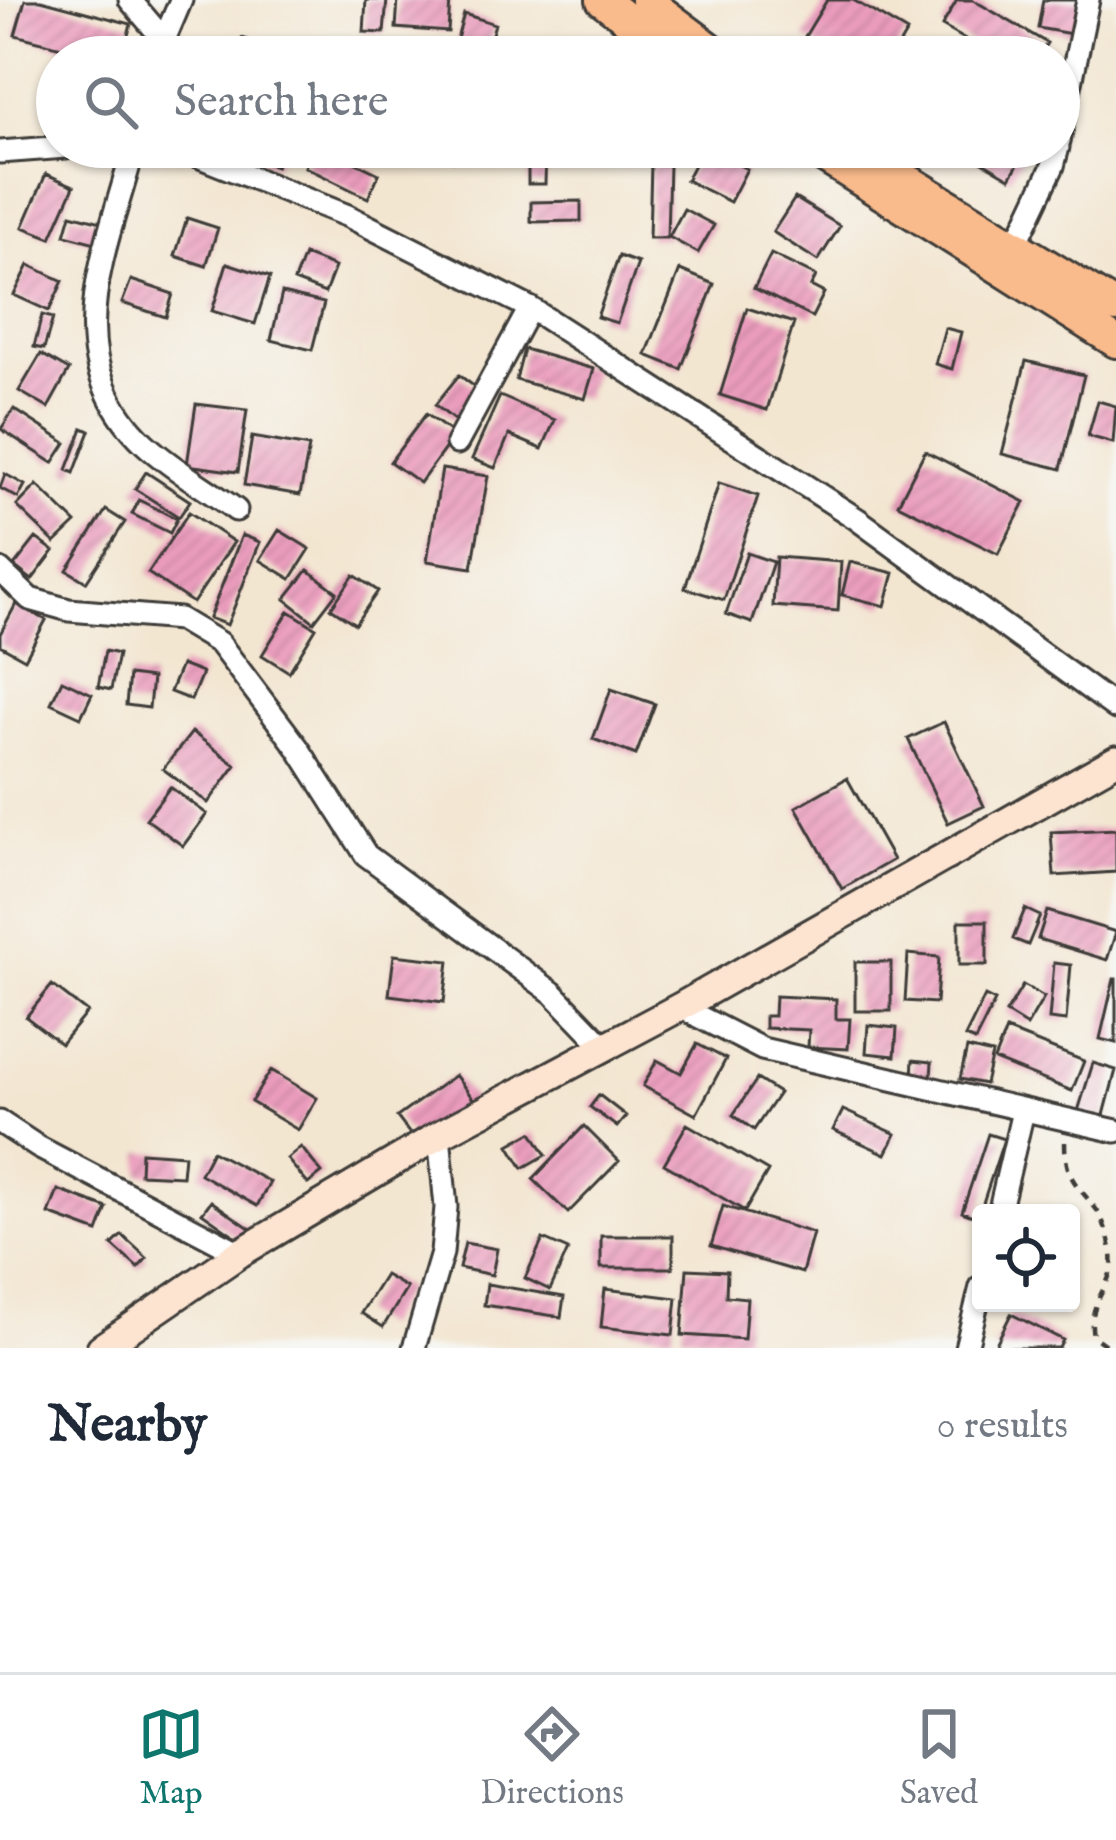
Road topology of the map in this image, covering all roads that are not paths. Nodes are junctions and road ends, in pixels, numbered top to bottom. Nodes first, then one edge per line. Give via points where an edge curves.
1 (130, 0) edge
2 (181, 0) edge
3 (602, 0) edge
4 (646, 0) edge
5 (1088, 0) edge
6 (156, 36) edge
7 (168, 36) edge
8 (649, 36) edge
9 (694, 36) edge
10 (1080, 38) edge
11 (36, 149) edge
12 (0, 152) edge
13 (129, 168) edge
14 (228, 168) edge
15 (841, 168) edge
16 (889, 168) edge
17 (1052, 168) edge
18 (1016, 244) junction
19 (1116, 307) edge
20 (530, 308) junction
21 (1116, 342) edge
22 (457, 443) dead end
23 (236, 510) dead end
24 (0, 570) edge
25 (1116, 708) edge
26 (1116, 760) edge
27 (680, 1007) junction
28 (604, 1046) junction
29 (1023, 1111) junction
30 (0, 1122) edge
31 (1116, 1131) edge
32 (439, 1135) junction
33 (1001, 1204) edge
34 (240, 1253) junction
35 (975, 1312) edge
36 (101, 1348) edge
37 (414, 1348) edge
38 (966, 1348) edge

1 - 6 street
2 - 7 street
3 - 8 main road
4 - 9 main road
5 - 10 street
11 - 12 street
13 - 23 street via 92,310 94,360 117,410 145,444
14 - 20 street via 348,216
15 - 21 main road
16 - 18 main road
17 - 18 street
18 - 19 main road
20 - 22 street
20 - 25 street via 857,519
24 - 28 street via 30,599 179,619 219,643 366,855 553,993
26 - 27 street
27 - 28 street
27 - 29 street via 762,1049
28 - 32 street
29 - 31 street
29 - 33 street
30 - 34 street
32 - 34 street
32 - 37 street via 442,1253
34 - 36 street
35 - 38 street

